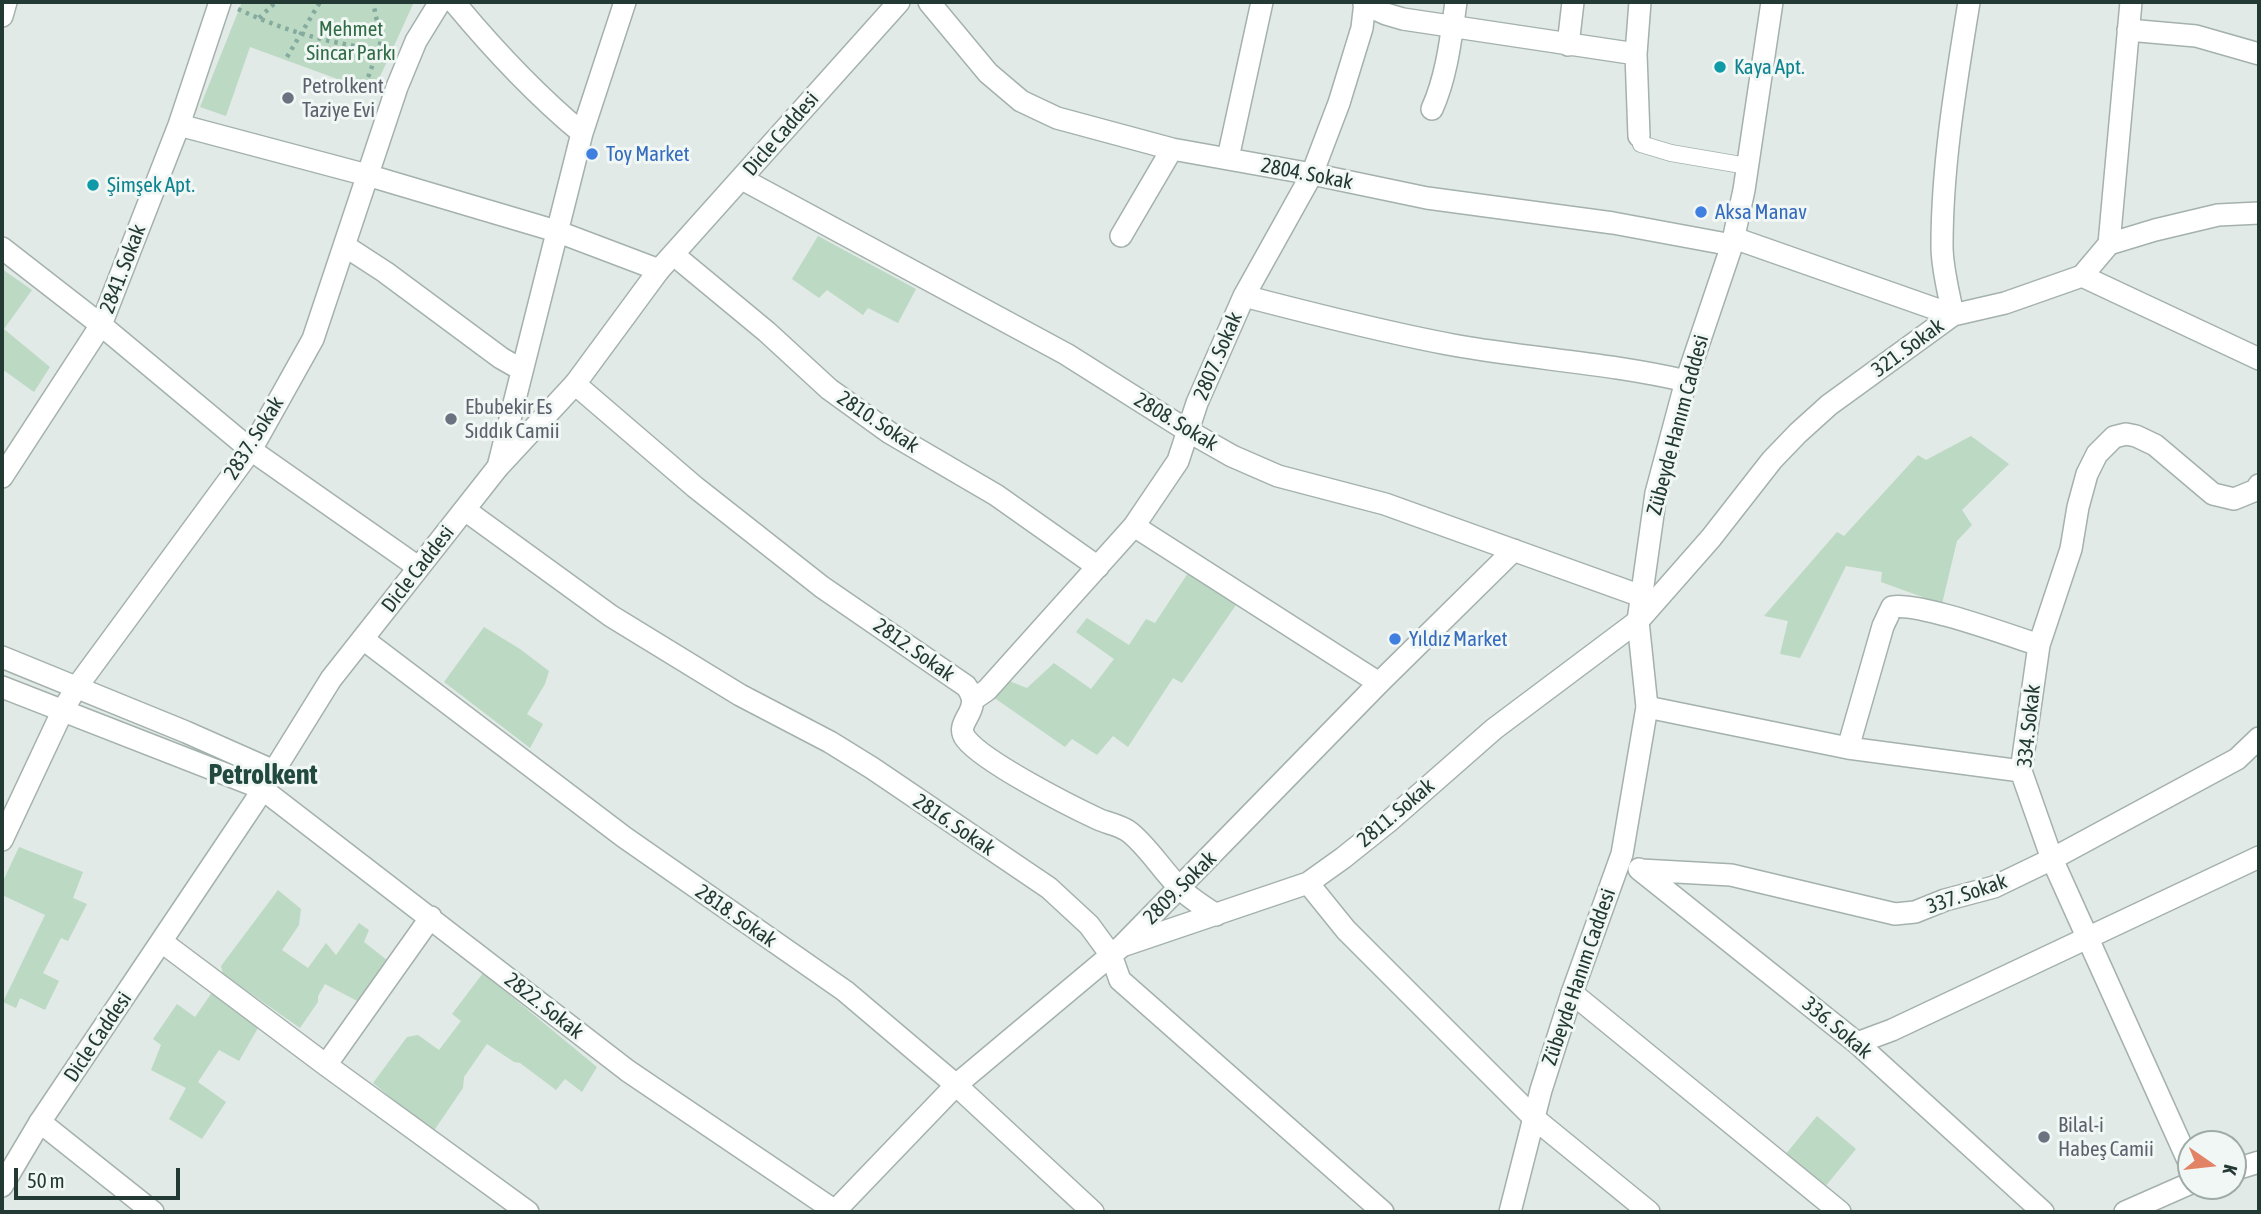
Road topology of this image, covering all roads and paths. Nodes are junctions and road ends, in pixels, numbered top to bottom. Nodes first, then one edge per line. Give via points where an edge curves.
1 (6, 2) edge
2 (276, 2) edge
3 (320, 2) edge
4 (373, 2) edge
5 (440, 2) edge
6 (454, 2) edge
7 (625, 2) edge
8 (899, 2) edge
9 (929, 2) edge
10 (1262, 2) edge
11 (1456, 2) edge
12 (1573, 2) edge
13 (1640, 2) edge
14 (1772, 2) edge
15 (1969, 2) edge
16 (2131, 2) edge
17 (1365, 3) edge
18 (227, 5) edge
19 (2, 16) edge
20 (258, 19) junction
21 (1452, 27) junction
22 (2128, 30) junction
23 (300, 35) junction
24 (1568, 45) junction
25 (378, 50) junction
26 (411, 54) junction
27 (1636, 54) junction
28 (2259, 54) edge
29 (287, 57) dead end
30 (360, 92) dead end
31 (1432, 109) dead end
32 (179, 125) junction
33 (582, 132) junction
34 (1639, 136) joint
35 (1172, 149) junction
36 (1228, 158) junction
37 (1747, 166) junction
38 (1312, 174) junction
39 (367, 175) junction
40 (742, 179) junction
41 (2259, 212) edge
42 (556, 231) junction
43 (1121, 236) dead end
44 (1733, 241) junction
45 (2109, 244) junction
46 (345, 246) junction
47 (2, 248) edge
48 (666, 263) junction
49 (2082, 276) junction
50 (1244, 296) junction
51 (1952, 315) junction
52 (101, 326) junction
53 (2259, 359) edge
54 (522, 370) junction
55 (1686, 381) junction
56 (575, 384) junction
57 (1188, 431) junction
58 (251, 450) junction
59 (498, 467) junction
60 (2, 477) edge
61 (2259, 485) edge
62 (465, 510) junction
63 (1133, 526) junction
64 (1514, 550) junction
65 (418, 567) junction
66 (1098, 567) junction
67 (1641, 596) junction
68 (1638, 621) junction
69 (363, 639) junction
70 (2039, 645) junction
71 (2, 657) edge
72 (1379, 682) junction
73 (2, 687) edge
74 (76, 688) junction
75 (974, 699) junction
76 (1647, 706) junction
77 (63, 710) junction
78 (2258, 742) edge
79 (1848, 748) junction
80 (2021, 771) junction
81 (268, 779) junction
82 (2, 840) edge
83 (1622, 854) junction
84 (2259, 857) edge
85 (2052, 859) junction
86 (1641, 870) junction
87 (1308, 883) junction
88 (1180, 889) junction
89 (1216, 915) junction
90 (431, 917) junction
91 (2088, 937) junction
92 (162, 942) junction
93 (1116, 950) junction
94 (1572, 993) junction
95 (1857, 1043) junction
96 (326, 1065) junction
97 (956, 1085) junction
98 (1535, 1119) junction
99 (40, 1122) junction
100 (2177, 1136) edge
101 (2, 1185) edge
102 (2177, 1189) edge
103 (153, 1212) edge
104 (528, 1212) edge
105 (835, 1212) edge
106 (1093, 1212) edge
107 (1383, 1212) edge
108 (1510, 1212) edge
109 (1649, 1212) edge
110 (1840, 1212) edge
111 (2043, 1212) edge
112 (2125, 1212) edge

1 - 19 street
2 - 20 path
3 - 23 path
4 - 25 path via 382,41
5 - 26 street, 2837. Sokak
6 - 33 street via 520,77
7 - 33 street
8 - 40 street, Dicle Caddesi
9 - 35 street, 2804. Sokak via 988,73 1021,100 1057,118
10 - 36 street
11 - 21 street
12 - 24 street
13 - 27 street
14 - 37 street, Zübeyde Hanım Caddesi
15 - 51 street via 1946,164 1942,249
16 - 22 street
17 - 21 street via 1386,14
17 - 38 street, 2807. Sokak via 1339,103
18 - 20 path
18 - 32 street, 2841. Sokak
20 - 23 path
21 - 24 street
21 - 31 street
22 - 28 street via 2196,36
22 - 45 street
23 - 25 path
23 - 29 path
24 - 27 street
25 - 26 path
25 - 30 path
26 - 39 street, 2837. Sokak
27 - 34 street
32 - 39 street, 2810. Sokak
32 - 52 street, 2841. Sokak
33 - 42 street
34 - 37 street via 1641,144 1671,153
35 - 36 street, 2804. Sokak
35 - 43 street
36 - 38 street, 2804. Sokak
37 - 44 street, Zübeyde Hanım Caddesi
38 - 44 street, 2804. Sokak via 1427,198
38 - 50 street, 2807. Sokak
39 - 42 street, 2810. Sokak
39 - 46 street, 2837. Sokak
40 - 48 street, Dicle Caddesi
40 - 57 street, 2808. Sokak via 1066,354
41 - 45 street via 2218,215
42 - 48 street, 2810. Sokak
42 - 54 street
44 - 51 street, 2804. Sokak
44 - 55 street, Zübeyde Hanım Caddesi
45 - 49 street
46 - 54 street
46 - 58 street, 2837. Sokak via 313,339
47 - 52 street
48 - 56 street, Dicle Caddesi
48 - 66 street, 2810. Sokak via 767,332 829,389 890,433 996,495
49 - 51 street, 321. Sokak via 2005,303
49 - 53 street
50 - 55 street via 1455,345 1594,363
50 - 57 street, 2807. Sokak
51 - 68 street, 321. Sokak via 1798,433
52 - 58 street
52 - 60 street, 2841. Sokak
54 - 59 street
55 - 67 street, Zübeyde Hanım Caddesi via 1656,493
56 - 59 street, Dicle Caddesi
56 - 75 street, 2812. Sokak via 695,487 822,587 966,686
57 - 63 street, 2807. Sokak via 1178,461
57 - 64 street, 2808. Sokak via 1278,476 1385,504
58 - 65 street
58 - 74 street, 2837. Sokak
59 - 62 street, Dicle Caddesi
61 - 70 street, 334. Sokak via 2234,499 2213,494 2155,445 2126,434 2114,437 2097,454 2087,474 2071,549
62 - 65 street, Dicle Caddesi
62 - 93 street, 2816. Sokak via 611,616 740,695 861,761 1038,881
63 - 66 street, 2807. Sokak
63 - 72 street
64 - 67 street, 2808. Sokak
64 - 72 street, 2809. Sokak
65 - 69 street, Dicle Caddesi
66 - 75 street, 2807. Sokak
67 - 68 street, Zübeyde Hanım Caddesi
68 - 76 street, Zübeyde Hanım Caddesi
68 - 87 street, 2811. Sokak via 1494,729 1388,822
69 - 81 street, Dicle Caddesi via 331,679
69 - 97 street, 2818. Sokak via 624,837 845,991
70 - 79 street via 1924,610 1892,607
70 - 80 street, 334. Sokak
71 - 74 street
72 - 88 street, 2809. Sokak
73 - 77 street
74 - 77 street, 2837. Sokak
74 - 81 street via 186,732
75 - 88 street, 2812. Sokak via 962,728 977,751 1127,830
76 - 79 street
76 - 83 street, Zübeyde Hanım Caddesi
77 - 81 street
77 - 82 street, 2837. Sokak
78 - 85 street, 337. Sokak via 2237,760
79 - 80 street
80 - 85 street, 334. Sokak
81 - 90 street, 2822. Sokak
81 - 92 street, Dicle Caddesi
83 - 86 street, 336. Sokak
83 - 94 street, Zübeyde Hanım Caddesi
84 - 91 street
85 - 86 street, 337. Sokak via 1994,887 1895,914 1731,875
85 - 91 street, 334. Sokak
86 - 95 street, 336. Sokak
87 - 89 street, 2811. Sokak
87 - 98 street via 1346,930
88 - 89 street, 2812. Sokak
88 - 93 street, 2809. Sokak
89 - 93 street, 2811. Sokak
90 - 96 street
90 - 105 street, 2822. Sokak via 628,1071
91 - 95 street
91 - 100 street, 334. Sokak
92 - 96 street
92 - 99 street, Dicle Caddesi
93 - 97 street, 2809. Sokak
93 - 107 street, 2816. Sokak via 1120,980
94 - 98 street, Zübeyde Hanım Caddesi
94 - 110 street
95 - 111 street, 336. Sokak
96 - 104 street
97 - 105 street, 2809. Sokak
97 - 106 street, 2818. Sokak
98 - 108 street, Zübeyde Hanım Caddesi
98 - 109 street
99 - 101 street, Dicle Caddesi
99 - 103 street
102 - 112 street

